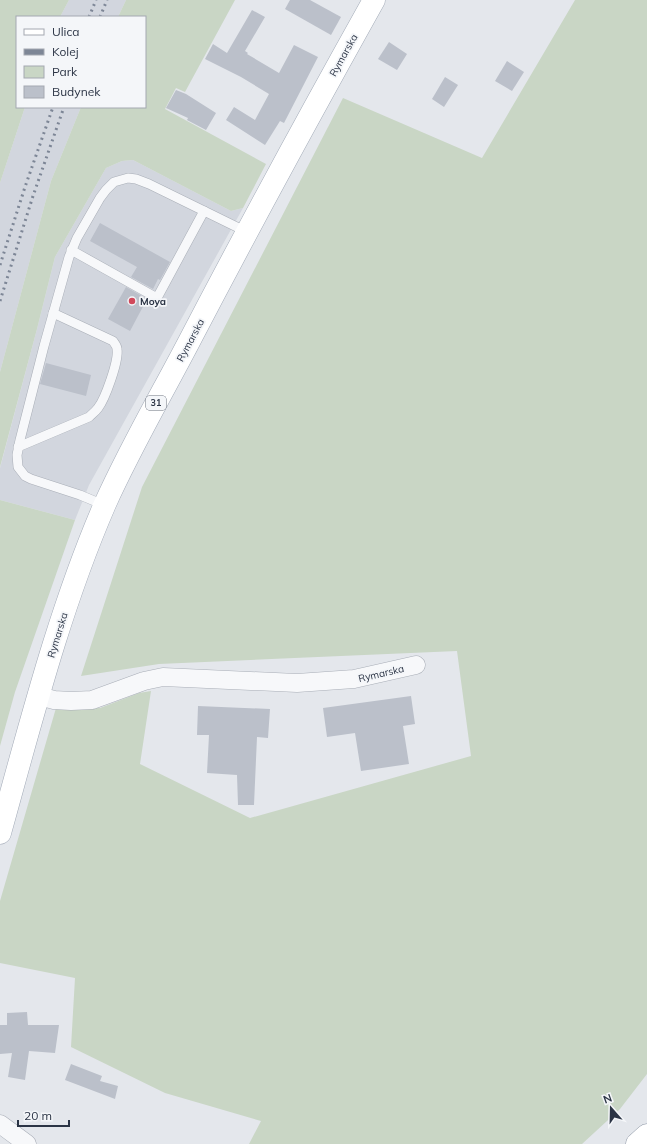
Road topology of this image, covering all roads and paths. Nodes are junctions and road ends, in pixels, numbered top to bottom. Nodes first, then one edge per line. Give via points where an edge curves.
1 (374, 0) edge
2 (204, 211) junction
3 (247, 232) junction
4 (71, 250) junction
5 (53, 313) junction
6 (18, 447) junction
7 (105, 506) junction
8 (416, 664) dead end
9 (39, 696) junction
10 (0, 833) edge
11 (0, 1124) edge
12 (647, 1135) edge
13 (26, 1144) edge
14 (636, 1144) edge

1 - 3 main road, Rymarska / 31
2 - 3 lane
2 - 4 lane via 149,184 136,179 121,179 114,182 103,194
2 - 4 lane via 157,298
3 - 7 main road, Rymarska / 31 via 137,439
4 - 5 lane
5 - 6 lane
5 - 6 lane via 113,341 117,350 115,365 103,400 94,413
6 - 7 lane via 18,467 24,476
7 - 9 main road, Rymarska / 31 via 68,600
8 - 9 street, Rymarska via 354,679 297,683 163,677 144,681 92,700 71,702
9 - 10 main road, Rymarska / 31
11 - 13 street
12 - 14 main road

